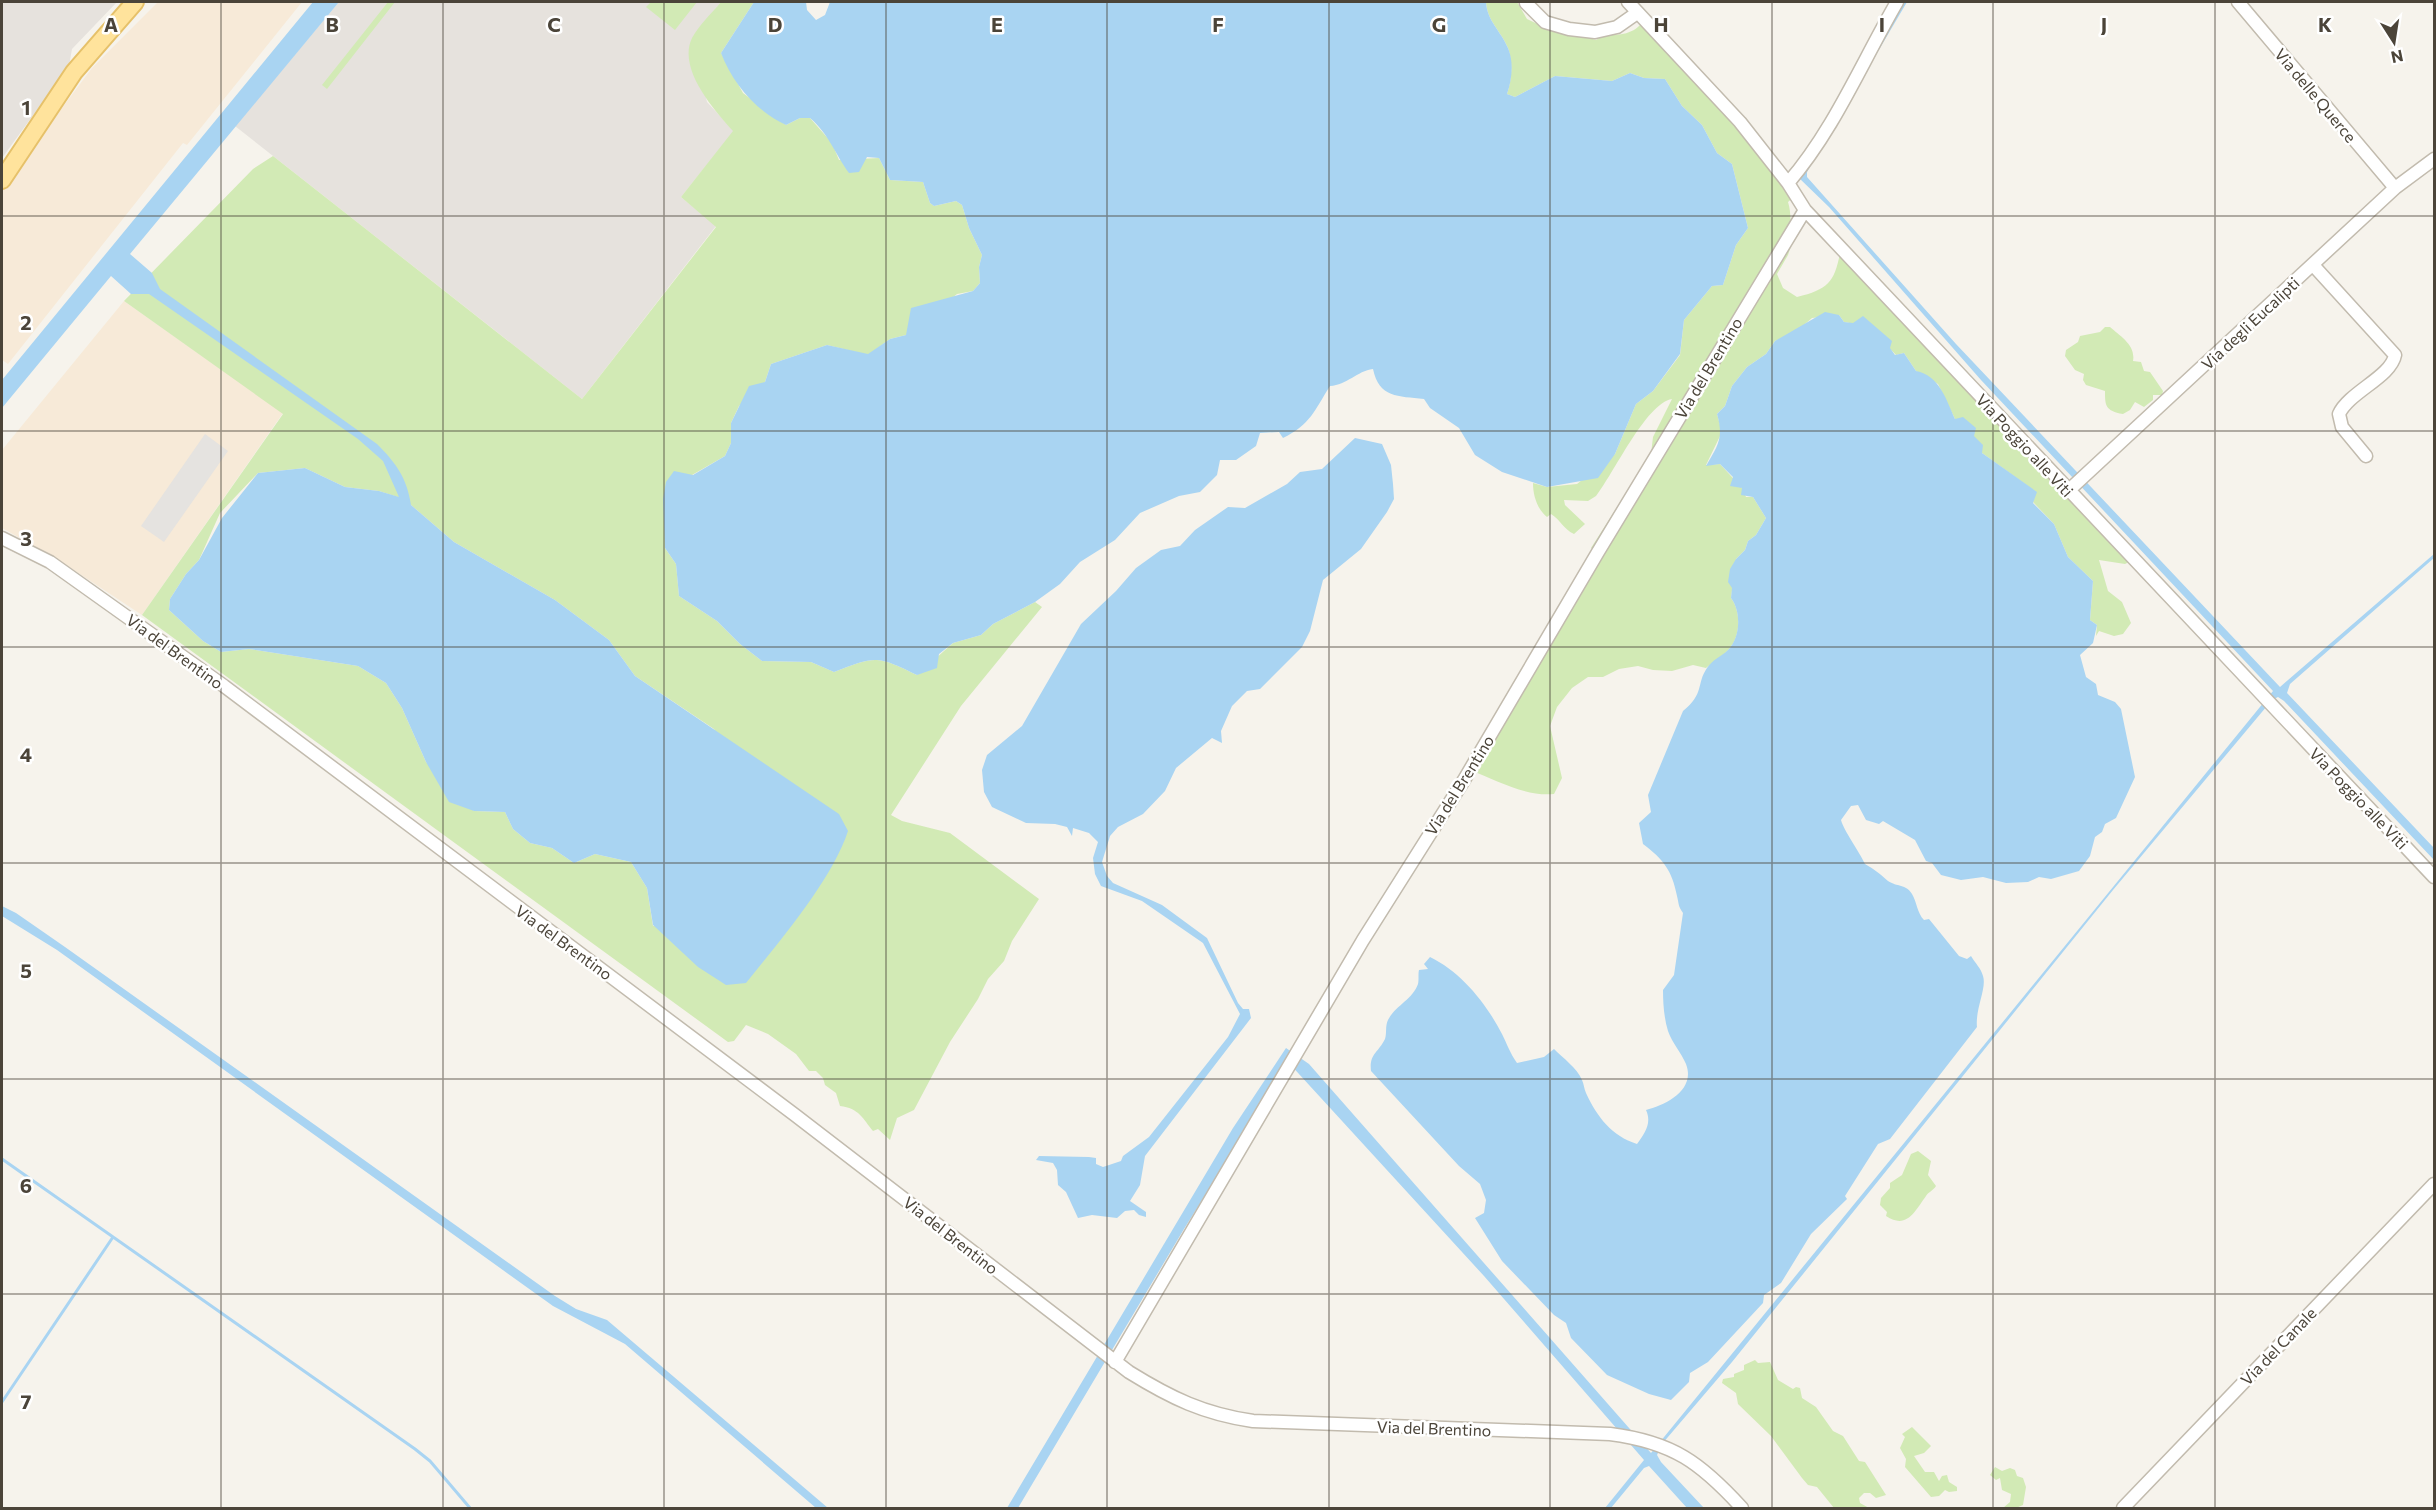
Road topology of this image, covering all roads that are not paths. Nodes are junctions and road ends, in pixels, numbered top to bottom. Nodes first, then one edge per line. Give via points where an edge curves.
1 (135, 2) edge
2 (1528, 2) edge
3 (1628, 2) edge
4 (1897, 2) edge
5 (2238, 2) edge
6 (1637, 13) junction
7 (2434, 159) edge
8 (2, 180) edge
9 (1788, 183) junction
10 (2395, 188) junction
11 (1805, 210) junction
12 (2313, 265) junction
13 (2366, 456) dead end
14 (2076, 484) junction
15 (2, 538) edge
16 (2434, 877) edge
17 (2434, 1184) edge
18 (1113, 1360) junction
19 (1742, 1509) edge
20 (2123, 1509) edge

1 - 8 main road via 61,90
2 - 6 street via 1545,22 1595,32 1617,27
3 - 6 street, Via Poggio alle Viti
4 - 9 street via 1802,167
5 - 10 street, Via delle Querce
6 - 9 street, Via Poggio alle Viti via 1740,122
7 - 10 street, Via degli Eucalipti
9 - 11 street, Via Poggio alle Viti
10 - 12 street, Via degli Eucalipti
11 - 14 street, Via Poggio alle Viti
11 - 18 street, Via del Brentino
12 - 13 street via 2395,355 2389,366 2339,414 2342,427
12 - 14 street, Via degli Eucalipti
14 - 16 street, Via Poggio alle Viti via 2261,695
15 - 18 street, Via del Brentino via 50,562 224,686 786,1108
17 - 20 street, Via del Canale
18 - 19 street, Via del Brentino via 1173,1399 1218,1416 1639,1438 1684,1455 1712,1476

